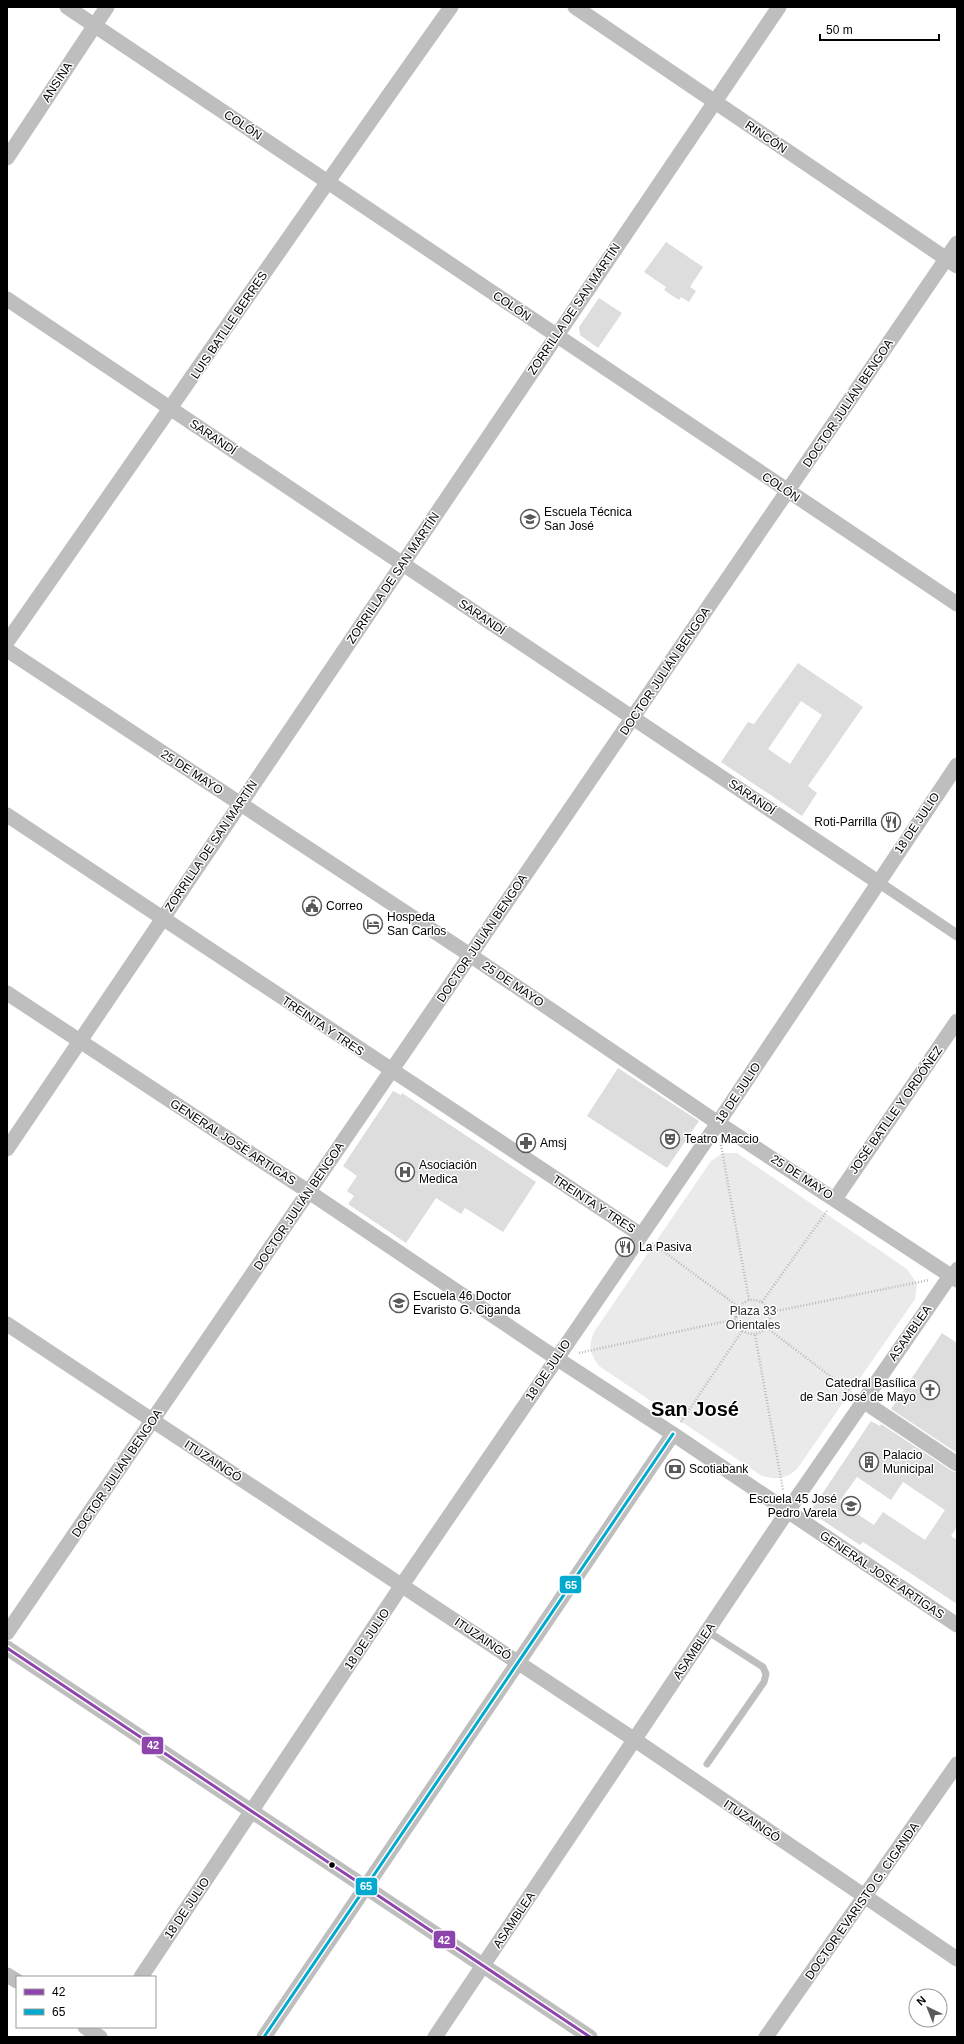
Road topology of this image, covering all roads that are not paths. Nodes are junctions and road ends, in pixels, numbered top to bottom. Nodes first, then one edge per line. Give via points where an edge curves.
1 (67, 7) edge
2 (107, 7) edge
3 (451, 7) edge
4 (575, 7) edge
5 (779, 7) edge
6 (95, 25) junction
7 (714, 102) junction
8 (7, 158) edge
9 (327, 181) junction
10 (957, 244) edge
11 (952, 263) edge
12 (7, 299) edge
13 (556, 336) junction
14 (171, 409) junction
15 (787, 491) junction
16 (403, 564) junction
17 (957, 604) edge
18 (7, 642) edge
19 (7, 650) edge
20 (633, 717) junction
21 (957, 765) edge
22 (240, 804) junction
23 (7, 815) edge
24 (878, 882) junction
25 (162, 919) junction
26 (957, 934) edge
27 (470, 955) junction
28 (7, 993) edge
29 (957, 1022) edge
30 (79, 1042) junction
31 (391, 1071) junction
32 (718, 1123) junction
33 (7, 1148) edge
34 (309, 1192) junction
35 (835, 1199) junction
36 (641, 1235) junction
37 (955, 1274) edge
38 (7, 1324) edge
39 (556, 1358) junction
40 (863, 1401) junction
41 (152, 1422) junction
42 (673, 1434) junction
43 (957, 1464) edge
44 (787, 1512) junction
45 (402, 1585) junction
46 (957, 1625) edge
47 (708, 1631) junction
48 (7, 1633) edge
49 (7, 1648) edge
50 (517, 1662) junction
51 (635, 1740) junction
52 (707, 1764) dead end
53 (957, 1764) edge
54 (252, 1811) junction
55 (365, 1886) junction
56 (864, 1897) junction
57 (957, 1959) edge
58 (483, 1966) junction
59 (7, 1975) edge
60 (142, 1976) edge
61 (16, 1980) edge
62 (87, 2028) edge
63 (107, 2028) edge
64 (101, 2037) edge
65 (264, 2037) edge
66 (435, 2037) edge
67 (590, 2037) edge
68 (766, 2037) edge

1 - 6 street, COLÓN
2 - 6 street, ANSINA
3 - 9 street, LUIS BATLLE BERRES
4 - 7 street, RINCÓN
5 - 7 street, ZORRILLA DE SAN MARTÍN
6 - 8 street, ANSINA
6 - 9 street, COLÓN
7 - 11 street, RINCÓN
7 - 13 street, ZORRILLA DE SAN MARTÍN
9 - 13 street, COLÓN
9 - 14 street, LUIS BATLLE BERRES
10 - 11 street, DOCTOR JULIÁN BENGOA
11 - 15 street, DOCTOR JULIÁN BENGOA
12 - 14 street, SARANDÍ
13 - 15 street, COLÓN
13 - 16 street, ZORRILLA DE SAN MARTÍN
14 - 16 street, SARANDÍ
14 - 18 street, LUIS BATLLE BERRES
15 - 17 street, COLÓN
15 - 20 street, DOCTOR JULIÁN BENGOA
16 - 20 street, SARANDÍ
16 - 22 street, ZORRILLA DE SAN MARTÍN
19 - 22 street, 25 DE MAYO
20 - 24 street, SARANDÍ
20 - 27 street, DOCTOR JULIÁN BENGOA
21 - 24 street, 18 DE JULIO
22 - 25 street, ZORRILLA DE SAN MARTÍN
22 - 27 street, 25 DE MAYO
23 - 25 street, TREINTA Y TRES
24 - 26 street, SARANDÍ
24 - 32 street, 18 DE JULIO
25 - 30 street, ZORRILLA DE SAN MARTÍN
25 - 31 street, TREINTA Y TRES
27 - 31 street, DOCTOR JULIÁN BENGOA
27 - 32 street, 25 DE MAYO
28 - 30 street, GENERAL JOSÉ ARTIGAS
29 - 35 street, JOSÉ BATLLE Y ORDÓÑEZ
30 - 33 street, ZORRILLA DE SAN MARTÍN
30 - 34 street, GENERAL JOSÉ ARTIGAS
31 - 34 street, DOCTOR JULIÁN BENGOA
31 - 36 street, TREINTA Y TRES
32 - 35 street, 25 DE MAYO
32 - 36 street, 18 DE JULIO
34 - 39 street, GENERAL JOSÉ ARTIGAS
34 - 41 street, DOCTOR JULIÁN BENGOA
35 - 37 street, 25 DE MAYO
36 - 39 street, 18 DE JULIO
37 - 40 street, ASAMBLEA
38 - 41 street, ITUZAINGÓ
39 - 42 street, GENERAL JOSÉ ARTIGAS
39 - 45 street, 18 DE JULIO
40 - 43 street
40 - 44 street, ASAMBLEA
41 - 45 street, ITUZAINGÓ
41 - 48 street, DOCTOR JULIÁN BENGOA
42 - 44 street, GENERAL JOSÉ ARTIGAS
42 - 50 street
44 - 46 street, GENERAL JOSÉ ARTIGAS
44 - 47 street, ASAMBLEA
45 - 50 street, ITUZAINGÓ
45 - 54 street, 18 DE JULIO
47 - 51 street, ASAMBLEA
47 - 52 lane via 763,1667 766,1674 764,1682
49 - 54 street
50 - 51 street, ITUZAINGÓ
50 - 55 street
51 - 56 street, ITUZAINGÓ
51 - 58 street, ASAMBLEA
53 - 56 street, DOCTOR EVARISTO G. CIGANDA
54 - 55 street
54 - 60 street, 18 DE JULIO
55 - 58 street
55 - 65 street
56 - 57 street, ITUZAINGÓ
56 - 68 street, DOCTOR EVARISTO G. CIGANDA
58 - 66 street, ASAMBLEA
58 - 67 street
59 - 61 street
62 - 64 street
63 - 64 street

